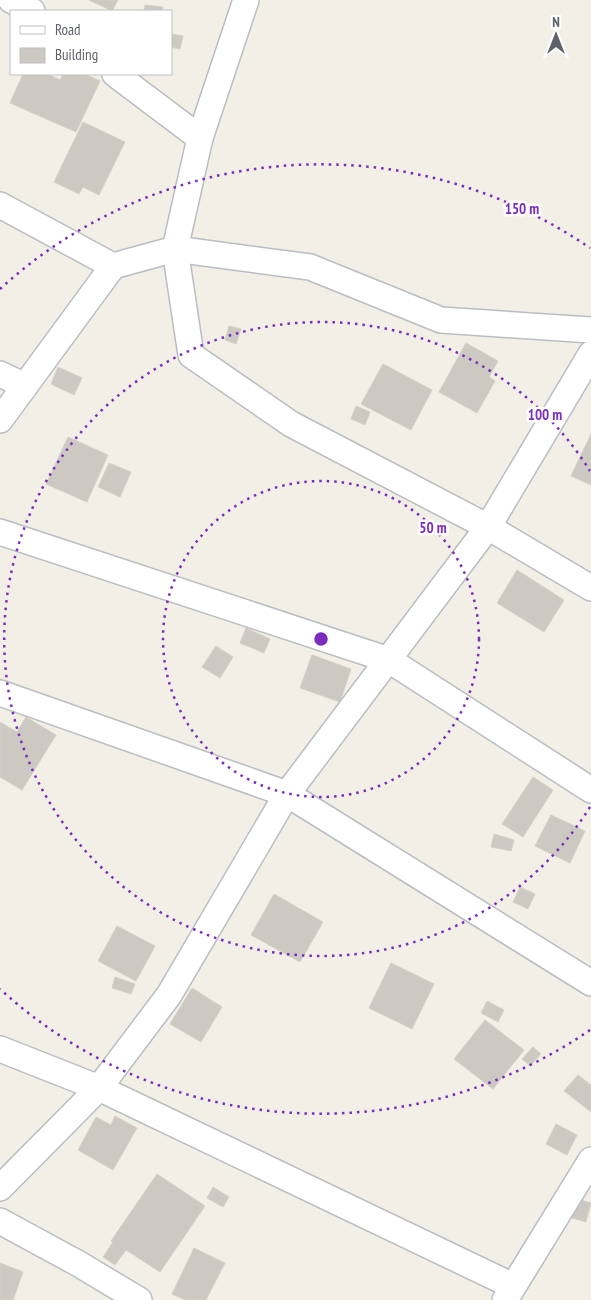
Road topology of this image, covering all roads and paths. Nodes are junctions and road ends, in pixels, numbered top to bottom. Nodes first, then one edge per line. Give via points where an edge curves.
1 (11, 0) edge
2 (246, 0) edge
3 (30, 10) edge
4 (116, 75) edge
5 (200, 138) junction
6 (0, 205) edge
7 (174, 250) junction
8 (113, 266) junction
9 (591, 330) edge
10 (590, 359) edge
11 (0, 374) edge
12 (25, 386) junction
13 (0, 420) edge
14 (488, 527) junction
15 (0, 532) edge
16 (591, 588) edge
17 (389, 660) junction
18 (0, 693) edge
19 (591, 790) edge
20 (286, 794) junction
21 (591, 983) edge
22 (0, 1049) edge
23 (99, 1088) junction
24 (588, 1171) edge
25 (0, 1188) edge
26 (0, 1222) edge
27 (509, 1293) edge
28 (139, 1300) edge

1 - 3 street
2 - 5 street
4 - 5 street
5 - 7 street
6 - 8 street
7 - 8 street
7 - 9 street via 310,267 441,320
7 - 14 street via 191,355 291,424
8 - 12 street
10 - 14 street
11 - 12 street
12 - 13 street
14 - 16 street
14 - 17 street
15 - 17 street
17 - 19 street
17 - 20 street
18 - 20 street
20 - 21 street
20 - 23 street via 169,995
22 - 23 street
23 - 25 street
23 - 27 street
24 - 27 street
26 - 28 street

